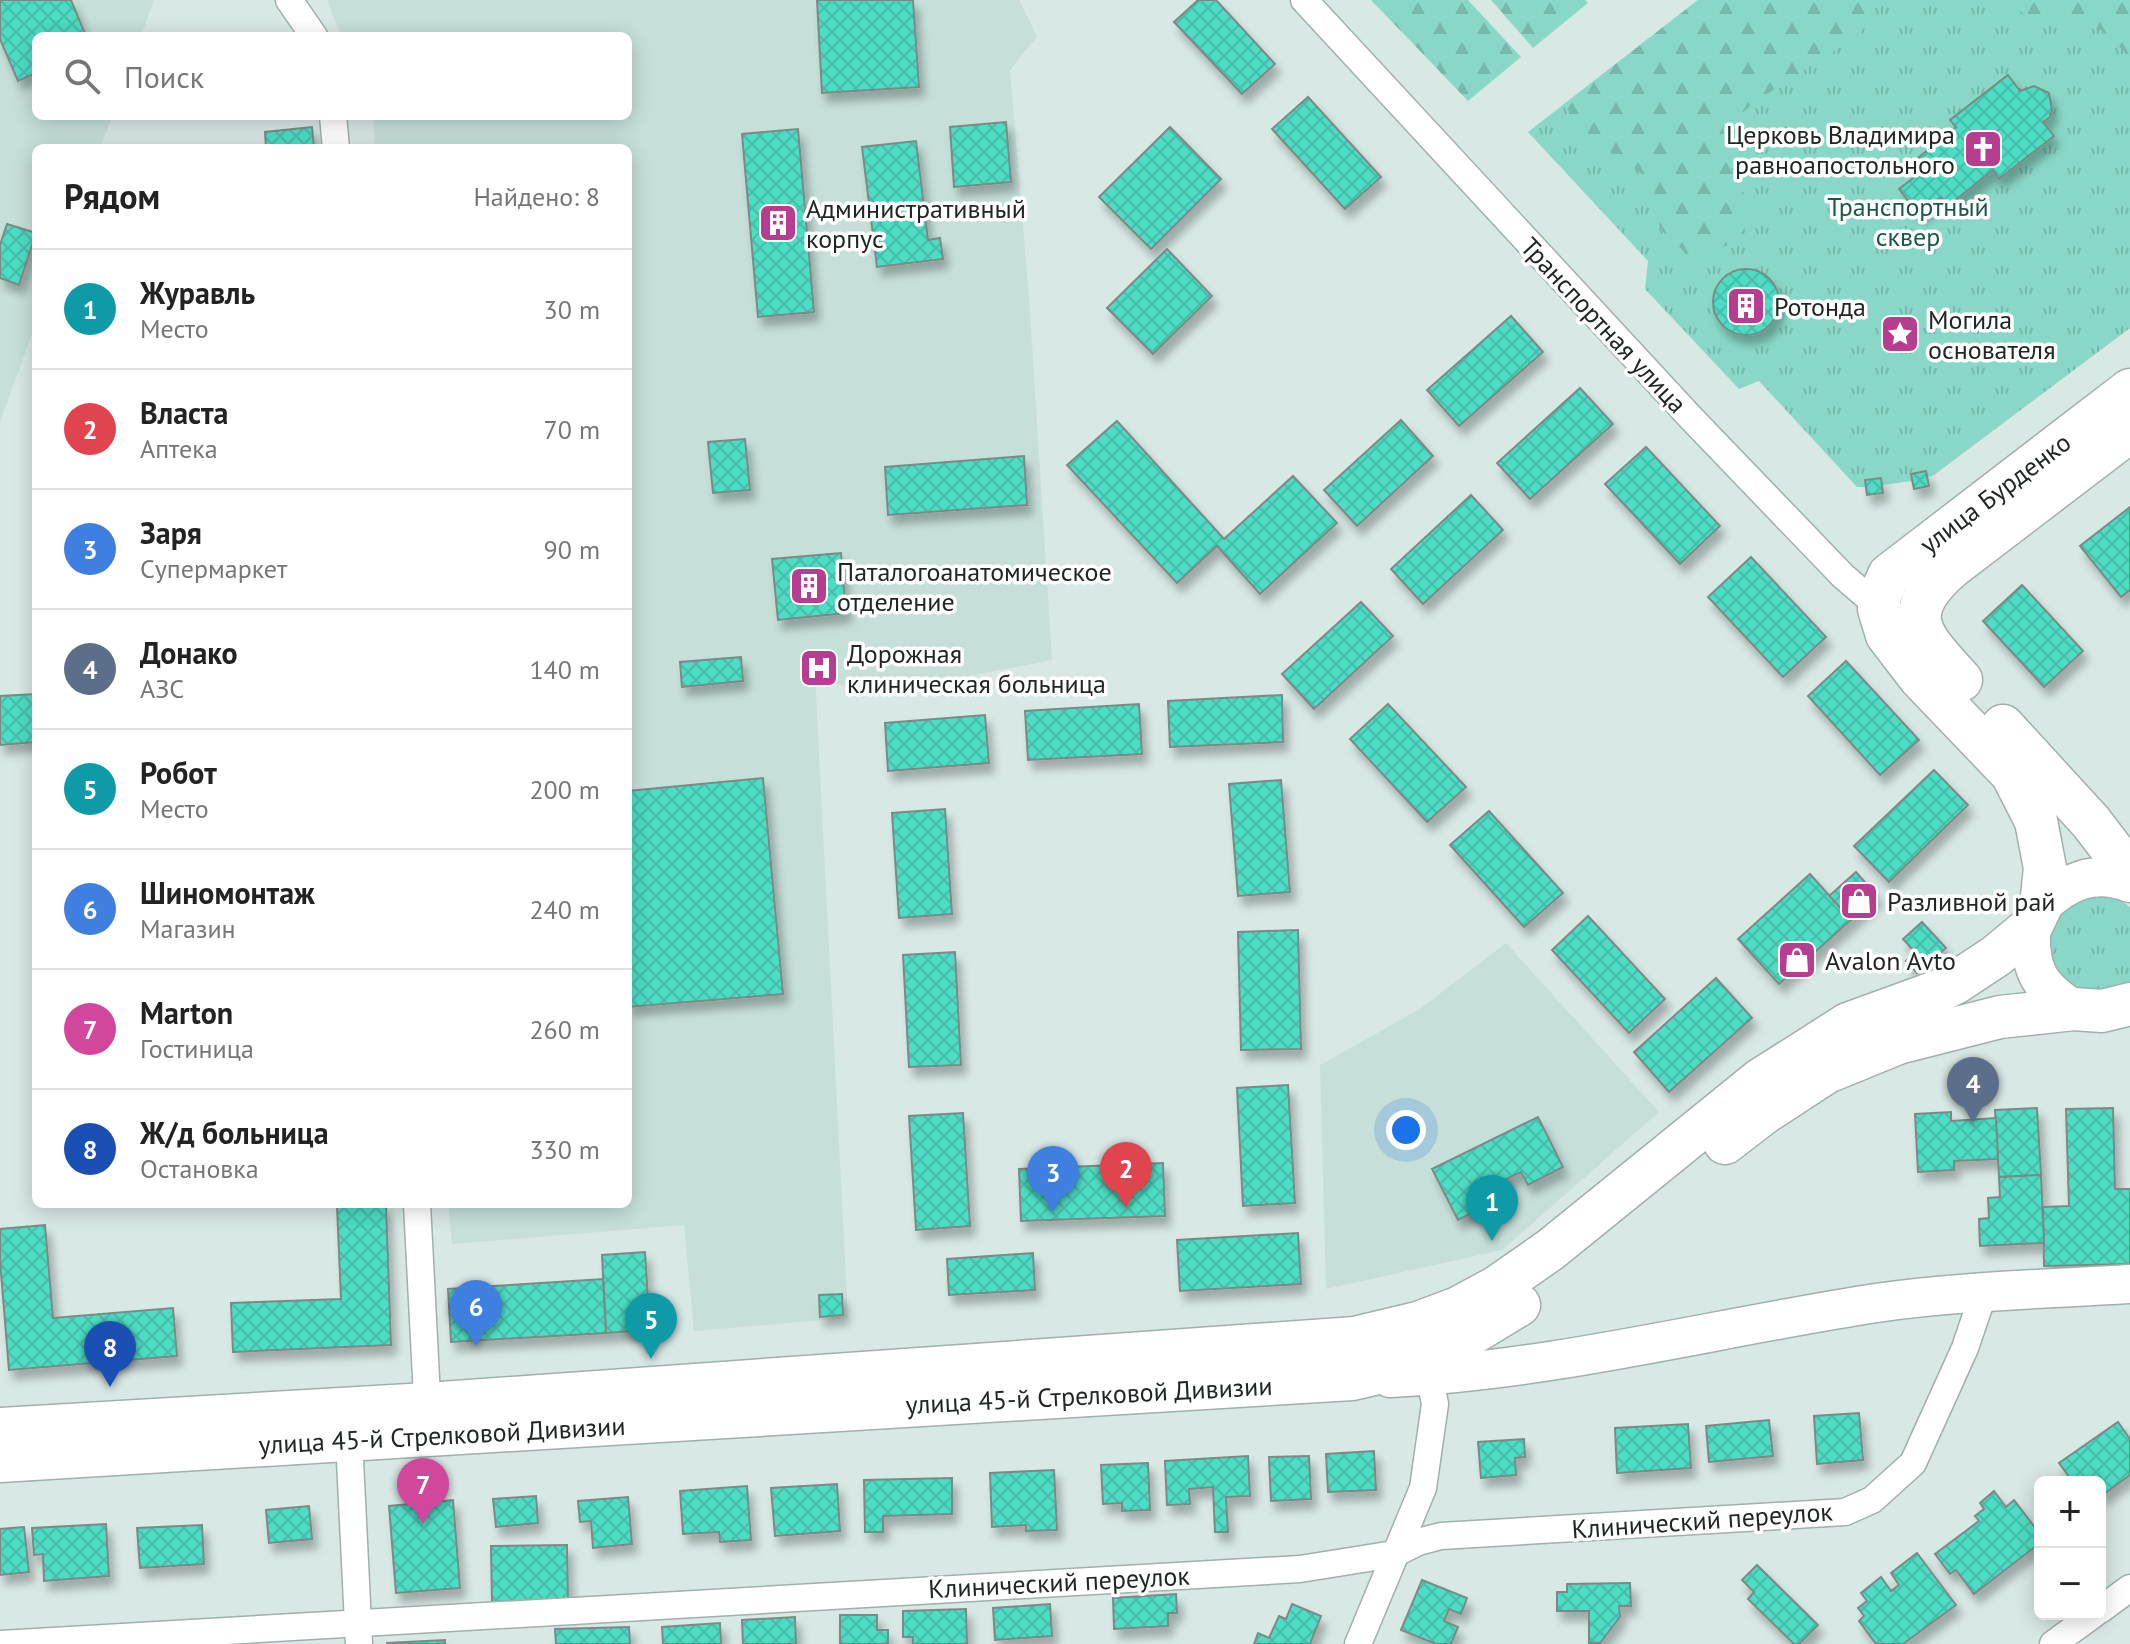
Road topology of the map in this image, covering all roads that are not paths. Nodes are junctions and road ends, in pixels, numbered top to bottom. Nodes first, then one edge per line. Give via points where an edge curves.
1 (289, 0) edge
2 (1304, 0) edge
3 (311, 32) edge
4 (333, 120) edge
5 (336, 144) edge
6 (2130, 390) edge
7 (2130, 431) edge
8 (1879, 609) junction
9 (1920, 631) junction
10 (2130, 873) edge
11 (2130, 883) edge
12 (2036, 916) junction
13 (2129, 1005) edge
14 (2074, 1009) junction
15 (417, 1208) edge
16 (2130, 1284) edge
17 (1984, 1292) junction
18 (1425, 1352) junction
19 (428, 1419) junction
20 (0, 1429) edge
21 (349, 1440) junction
22 (0, 1461) edge
23 (1394, 1554) junction
24 (2130, 1588) edge
25 (2106, 1606) edge
26 (2086, 1620) edge
27 (359, 1633) edge
28 (0, 1644) edge
29 (1358, 1644) edge
30 (2053, 1644) edge

1 - 3 street
2 - 8 street, Транспортная улица via 1692,419
4 - 5 street
6 - 8 main road, улица Бурденко via 1889,575
7 - 9 main road, улица Бурденко via 1939,578 1920,610
8 - 9 street, Транспортная улица
8 - 12 main road via 1898,652 2012,774 2027,801 2045,868
9 - 10 main road
11 - 12 main road via 2086,877 2060,888
12 - 14 main road via 2029,952 2037,976 2052,996
12 - 18 main road, улица 45-й Стрелковой Дивизии via 1996,956 1955,983 1848,1024 1760,1080 1550,1250 1458,1308
13 - 14 main road via 2102,1011
14 - 18 main road, улица 45-й Стрелковой Дивизии via 2000,1017 1921,1036 1827,1072 1764,1113 1511,1311
15 - 19 street
16 - 17 main road
17 - 18 main road via 1879,1303 1505,1367
17 - 23 street, Клинический переулок via 1913,1463 1872,1500 1845,1512 1441,1536
18 - 19 main road, улица 45-й Стрелковой Дивизии via 1355,1338
18 - 19 main road, улица 45-й Стрелковой Дивизии via 1407,1366 1352,1379
18 - 23 street via 1435,1404 1429,1456 1423,1488
19 - 20 main road, улица 45-й Стрелковой Дивизии
19 - 21 main road, улица 45-й Стрелковой Дивизии
21 - 22 main road, улица 45-й Стрелковой Дивизии
21 - 27 street
23 - 27 street, Клинический переулок via 1300,1569
23 - 29 street
24 - 25 street
26 - 30 street
27 - 28 street, Клинический переулок

